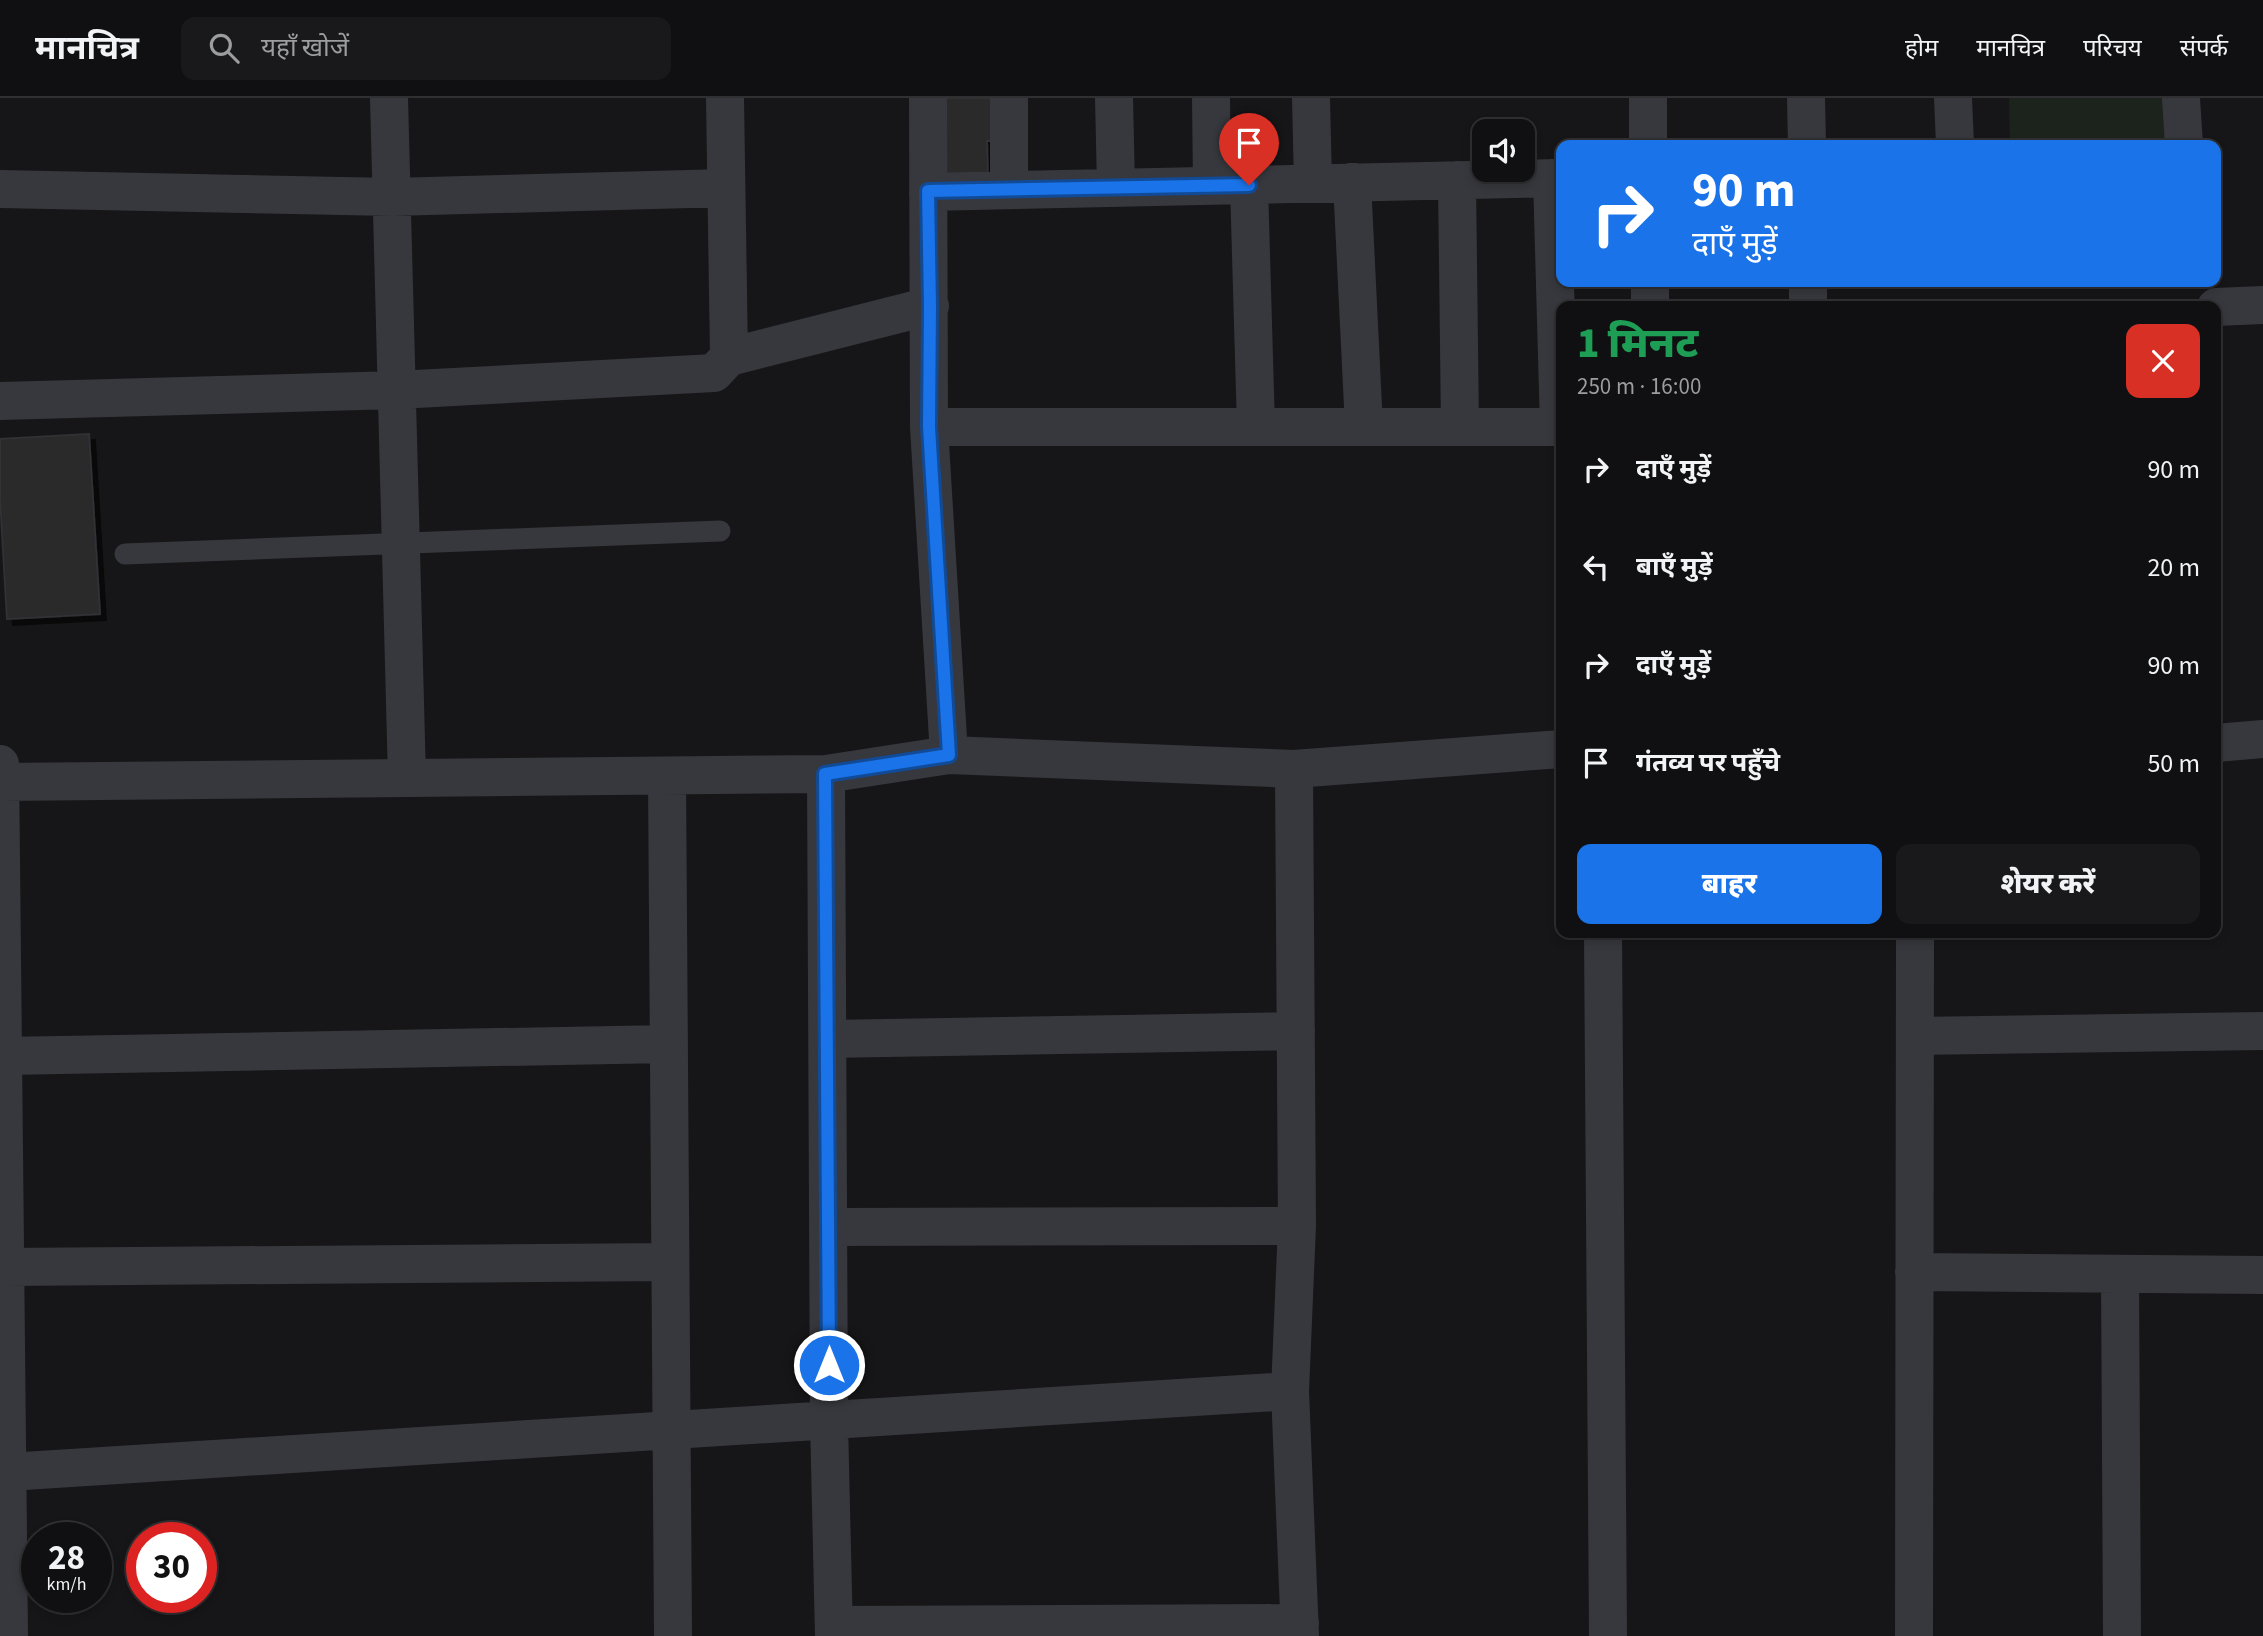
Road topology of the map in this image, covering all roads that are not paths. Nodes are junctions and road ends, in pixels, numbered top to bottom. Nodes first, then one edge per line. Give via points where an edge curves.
1 (389, 98) edge
2 (725, 98) edge
3 (928, 98) edge
4 (1009, 98) edge
5 (1114, 98) edge
6 (1211, 98) edge
7 (1311, 98) edge
8 (1648, 98) edge
9 (1806, 98) edge
10 (1953, 98) edge
11 (2182, 98) edge
12 (1648, 140) edge
13 (1807, 140) edge
14 (1955, 140) edge
15 (2184, 140) edge
16 (1556, 178) edge
17 (1457, 180) junction
18 (1352, 182) junction
19 (1313, 183) junction
20 (1231, 185) junction
21 (1116, 187) junction
22 (726, 188) junction
23 (0, 189) edge
24 (1009, 190) junction
25 (928, 191) junction
26 (392, 197) junction
27 (2263, 305) edge
28 (930, 306) junction
29 (2221, 307) edge
30 (729, 357) junction
31 (397, 390) junction
32 (0, 401) edge
33 (929, 427) junction
34 (1256, 427) junction
35 (1364, 427) junction
36 (1460, 427) junction
37 (1556, 427) edge
38 (720, 531) dead end
39 (401, 544) junction
40 (125, 554) dead end
41 (2263, 739) edge
42 (2221, 743) edge
43 (1556, 750) edge
44 (949, 755) junction
45 (1294, 769) junction
46 (825, 774) junction
47 (667, 775) junction
48 (0, 776) edge
49 (407, 778) junction
50 (1603, 938) edge
51 (1915, 938) edge
52 (1296, 1031) junction
53 (2263, 1031) edge
54 (1914, 1036) junction
55 (828, 1039) junction
56 (668, 1044) junction
57 (4, 1056) junction
58 (1297, 1226) junction
59 (830, 1227) junction
60 (670, 1262) junction
61 (6, 1267) junction
62 (1914, 1272) junction
63 (2120, 1274) junction
64 (2263, 1275) edge
65 (1290, 1391) junction
66 (829, 1420) junction
67 (670, 1430) junction
68 (8, 1472) junction
69 (1300, 1629) edge
70 (834, 1631) edge
71 (9, 1636) edge
72 (673, 1636) edge
73 (1608, 1636) edge
74 (1914, 1636) edge
75 (2122, 1636) edge

1 - 26 street
2 - 22 street
3 - 25 street
4 - 24 street
5 - 21 street
6 - 20 street
7 - 19 street
8 - 12 street
9 - 13 street
10 - 14 street
11 - 15 street
16 - 17 street
17 - 18 street
17 - 36 street
18 - 19 street
18 - 35 street
19 - 20 street
20 - 21 street
20 - 34 street
21 - 24 street
22 - 26 street
22 - 30 street
23 - 26 street
24 - 25 street
25 - 28 street
26 - 31 street
27 - 29 street
28 - 30 street
28 - 33 street
30 - 31 street via 715,373
31 - 32 street
31 - 39 street
33 - 34 street
33 - 44 street
34 - 35 street
35 - 36 street
36 - 37 street
38 - 39 lane
39 - 40 lane
39 - 49 street
41 - 42 street
43 - 45 street
44 - 45 street
44 - 46 street
45 - 52 street
46 - 47 street
46 - 55 street
47 - 49 street
47 - 56 street
48 - 49 street
48 - 57 street
50 - 73 street
51 - 54 street
52 - 55 street
52 - 58 street
53 - 54 street
54 - 62 street
55 - 59 street
56 - 57 street
56 - 60 street
57 - 61 street
58 - 59 street
58 - 65 street
59 - 66 street
60 - 61 street
60 - 67 street
61 - 68 street
62 - 63 street
62 - 74 street
63 - 64 street
63 - 75 street
65 - 66 street
65 - 69 street
66 - 67 street
66 - 70 street
67 - 68 street
67 - 72 street
68 - 71 street
69 - 70 street

